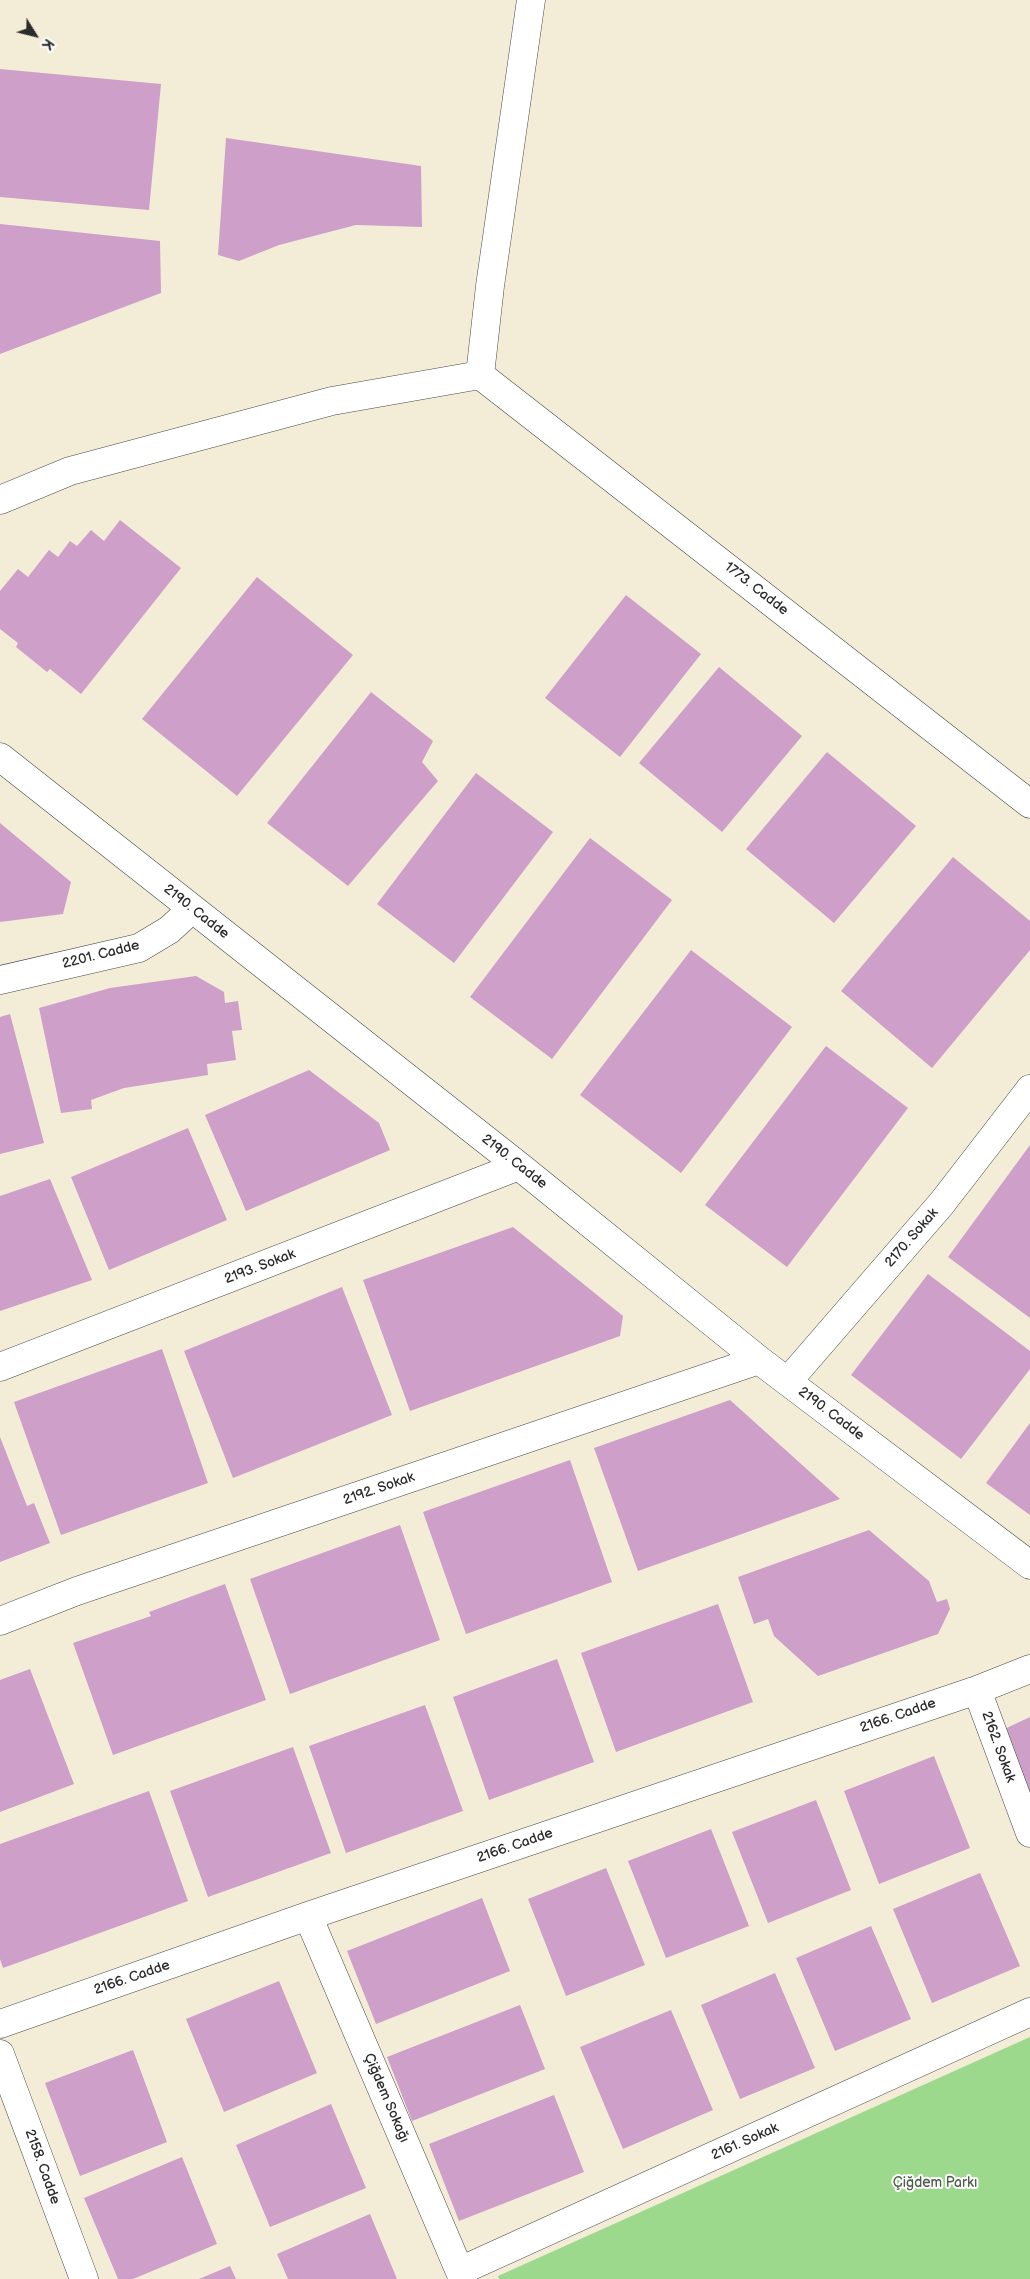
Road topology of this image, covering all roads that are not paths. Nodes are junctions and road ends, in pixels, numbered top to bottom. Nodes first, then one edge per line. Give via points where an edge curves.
1 (531, 0) edge
2 (480, 375) junction
3 (0, 500) edge
4 (0, 757) edge
5 (1030, 804) edge
6 (192, 909) junction
7 (0, 980) edge
8 (1030, 1089) edge
9 (519, 1166) junction
10 (759, 1360) junction
11 (0, 1367) edge
12 (788, 1381) junction
13 (1030, 1565) edge
14 (0, 1621) edge
15 (1030, 1669) edge
16 (976, 1690) junction
17 (1030, 1833) edge
18 (308, 1916) junction
19 (1030, 2012) edge
20 (0, 2024) edge
21 (0, 2054) edge
22 (461, 2275) edge
23 (84, 2279) edge

1 - 2 street
2 - 3 street via 332,402 70,471
2 - 5 street, 1773. Cadde
4 - 6 street, 2190. Cadde
6 - 7 street, 2201. Cadde via 169,930 139,948
6 - 9 street, 2190. Cadde
8 - 12 street, 2170. Sokak via 942,1203
9 - 10 street, 2190. Cadde
9 - 11 street, 2193. Sokak
10 - 12 street, 2190. Cadde
10 - 14 street, 2192. Sokak via 86,1588
12 - 13 street, 2190. Cadde
15 - 16 street, 2166. Cadde
16 - 17 street, 2162. Sokak
16 - 18 street, 2166. Cadde
18 - 20 street, 2166. Cadde
18 - 22 street, Çiğdem Sokağı
19 - 22 street, 2161. Sokak
21 - 23 street, 2158. Cadde

